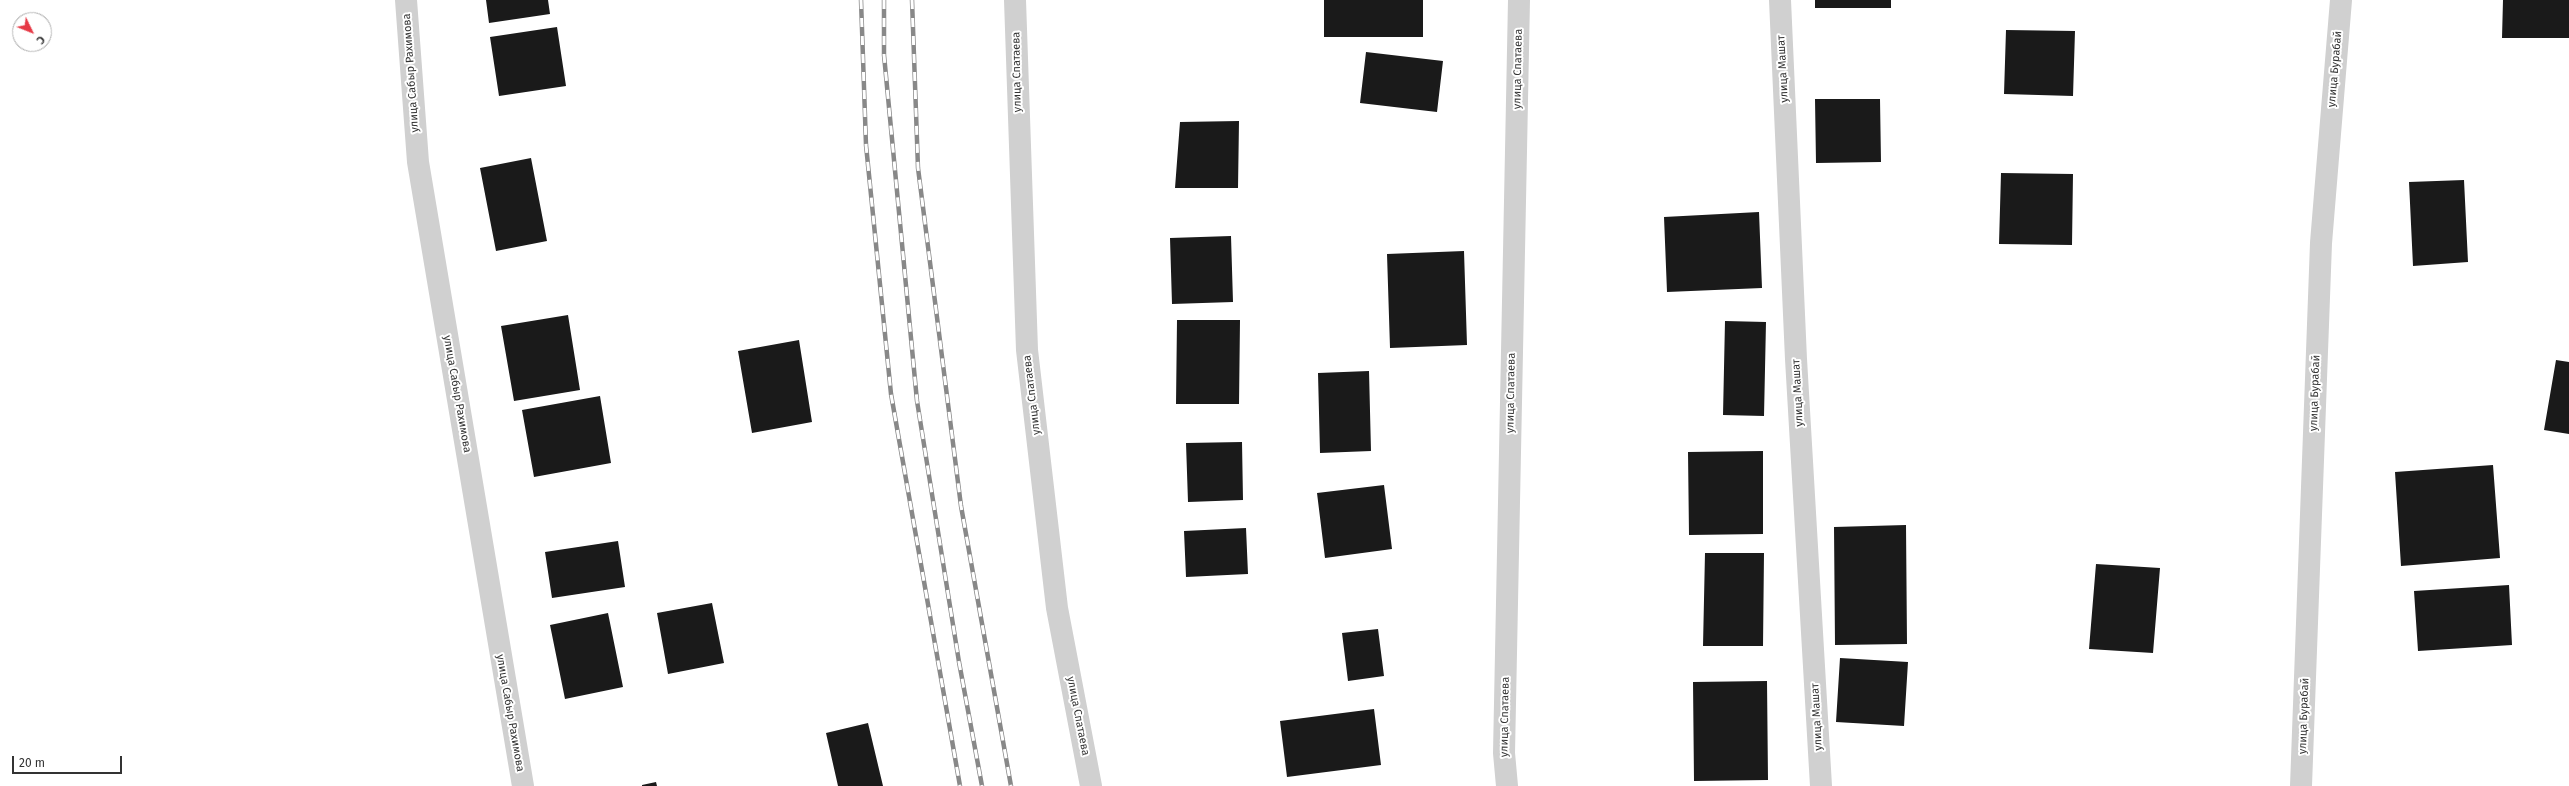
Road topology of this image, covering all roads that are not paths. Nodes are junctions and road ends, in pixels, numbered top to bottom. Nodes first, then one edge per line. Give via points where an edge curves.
1 (406, 0) edge
2 (1015, 0) edge
3 (1519, 0) edge
4 (1780, 0) edge
5 (2341, 0) edge
6 (523, 786) edge
7 (1091, 786) edge
8 (1507, 786) edge
9 (1821, 786) edge
10 (2301, 786) edge

1 - 6 street, улица Сабыр Рахимова via 418,162
2 - 7 street, улица Спатаева via 1027,350 1057,608
3 - 8 street, улица Спатаева via 1504,753
4 - 9 street, улица Машат via 1796,359
5 - 10 street, улица Бурабай via 2321,242

